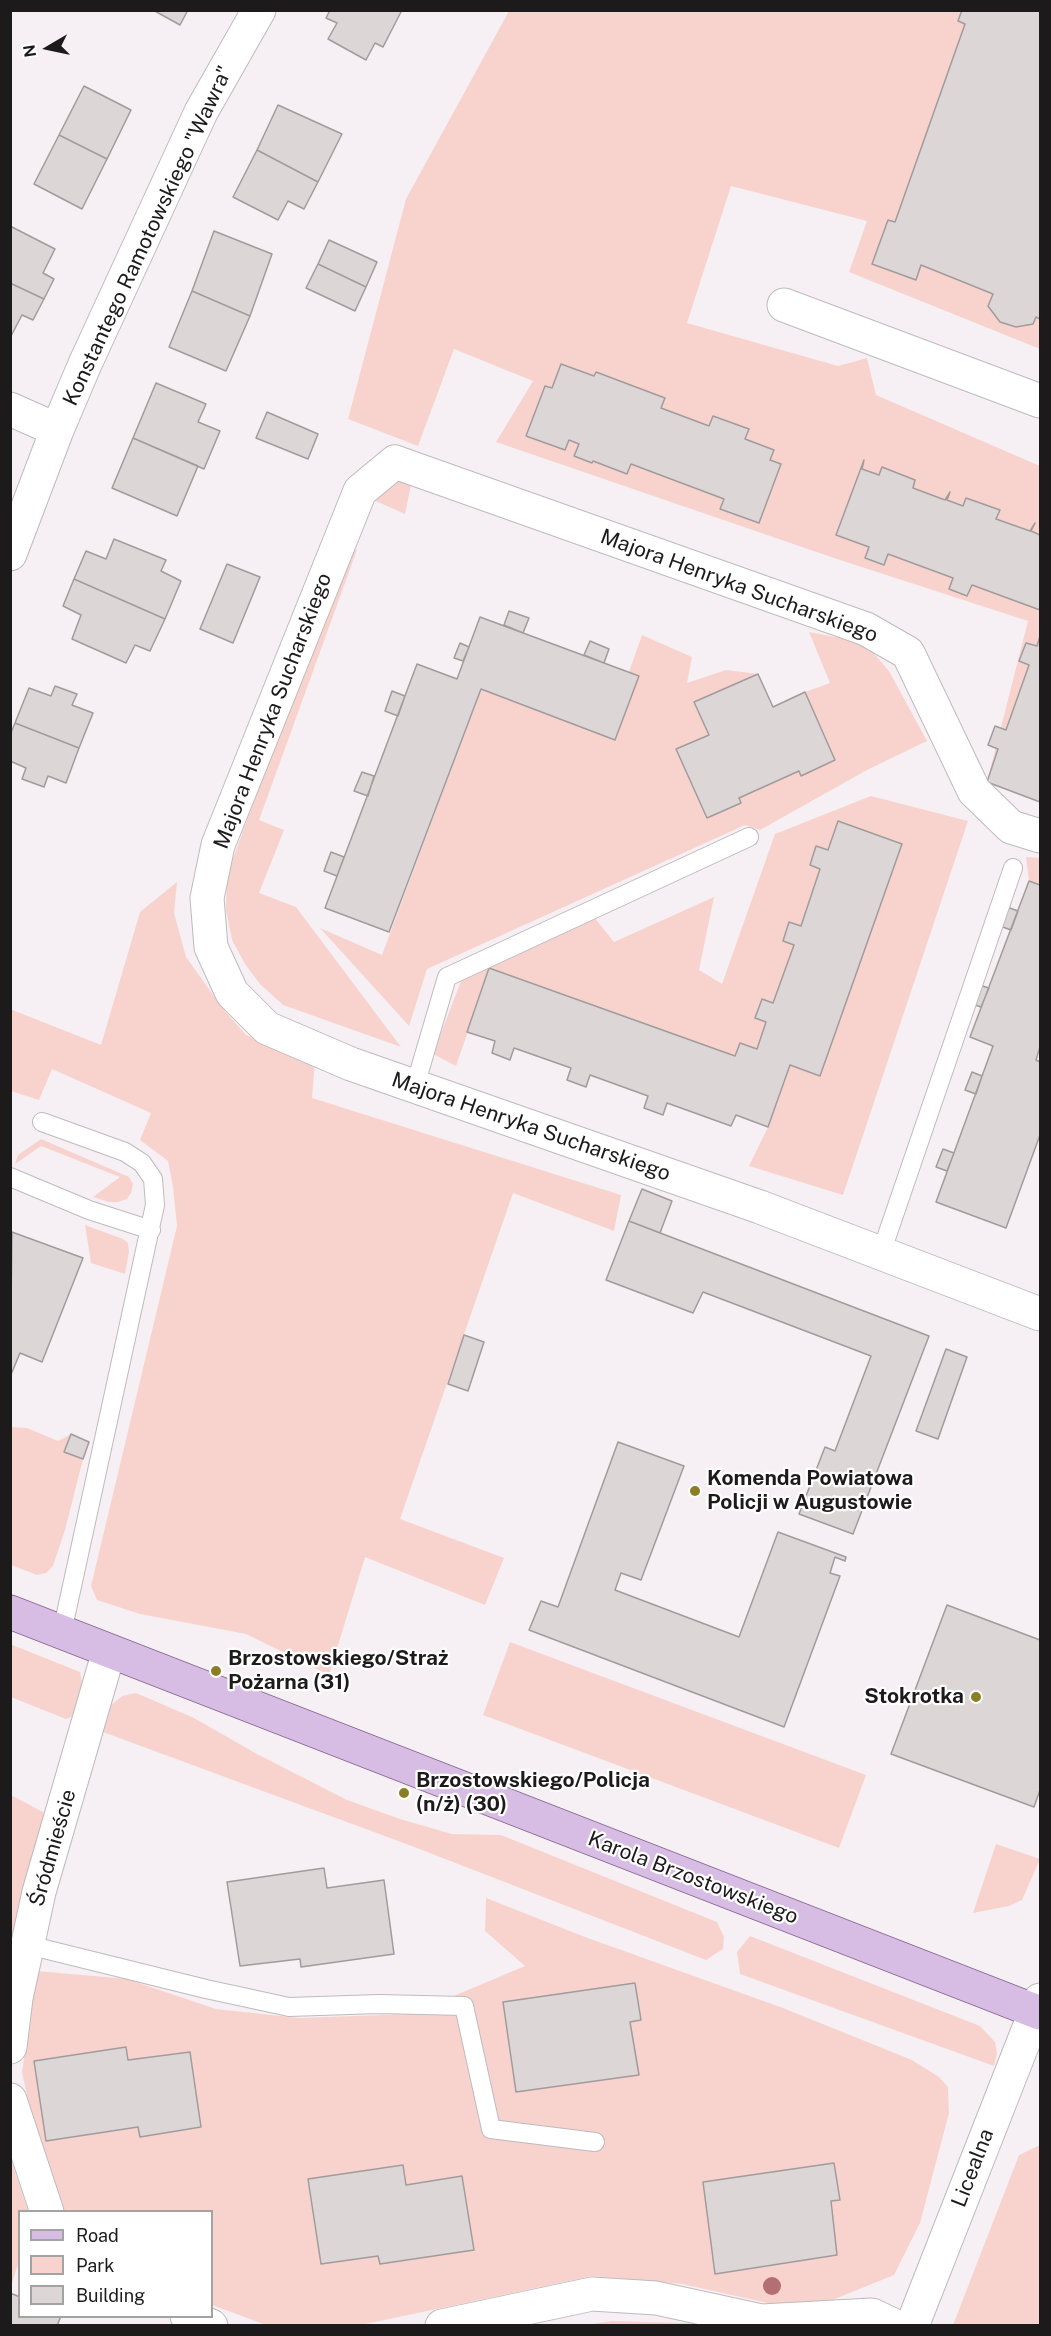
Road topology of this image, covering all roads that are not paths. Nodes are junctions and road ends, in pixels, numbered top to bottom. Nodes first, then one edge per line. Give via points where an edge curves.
1 (259, 10) edge
2 (784, 305) dead end
3 (1041, 401) edge
4 (10, 409) edge
5 (57, 430) junction
6 (10, 554) edge
7 (1041, 836) edge
8 (749, 837) dead end
9 (1013, 868) dead end
10 (415, 1086) junction
11 (42, 1122) dead end
12 (10, 1177) edge
13 (151, 1230) junction
14 (881, 1253) junction
15 (1041, 1314) edge
16 (10, 1612) edge
17 (62, 1632) junction
18 (109, 1651) junction
19 (28, 1945) junction
20 (1039, 2008) edge
21 (10, 2048) edge
22 (10, 2100) edge
23 (595, 2142) dead end
24 (47, 2210) edge
25 (193, 2318) edge
26 (212, 2325) edge
27 (442, 2325) edge
28 (896, 2325) edge
29 (912, 2325) edge

1 - 5 street, Konstantego Ramotowskiego "Wawra" via 201,112
2 - 3 street
4 - 5 street, Konstantego Ramotowskiego "Wawra"
5 - 6 street, Konstantego Ramotowskiego "Wawra"
7 - 10 street, Majora Henryka Sucharskiego via 1011,826 974,791 908,653 866,629 395,462 360,491 218,845 207,898 211,947 232,993 267,1028
8 - 10 lane via 447,977
9 - 14 lane
10 - 14 street, Majora Henryka Sucharskiego
11 - 13 lane via 142,1162 153,1179 155,1205
12 - 13 lane via 89,1210
13 - 17 lane
14 - 15 street, Majora Henryka Sucharskiego
16 - 17 main road, Karola Brzostowskiego
17 - 18 main road, Karola Brzostowskiego
18 - 19 street, Śródmieście via 39,1892
18 - 20 main road, Karola Brzostowskiego
19 - 21 street, Śródmieście
19 - 23 lane via 289,2007 464,2006 490,2129
20 - 29 street, Licealna
22 - 24 street
25 - 26 street
27 - 28 street via 592,2294 656,2298 762,2321 872,2315

